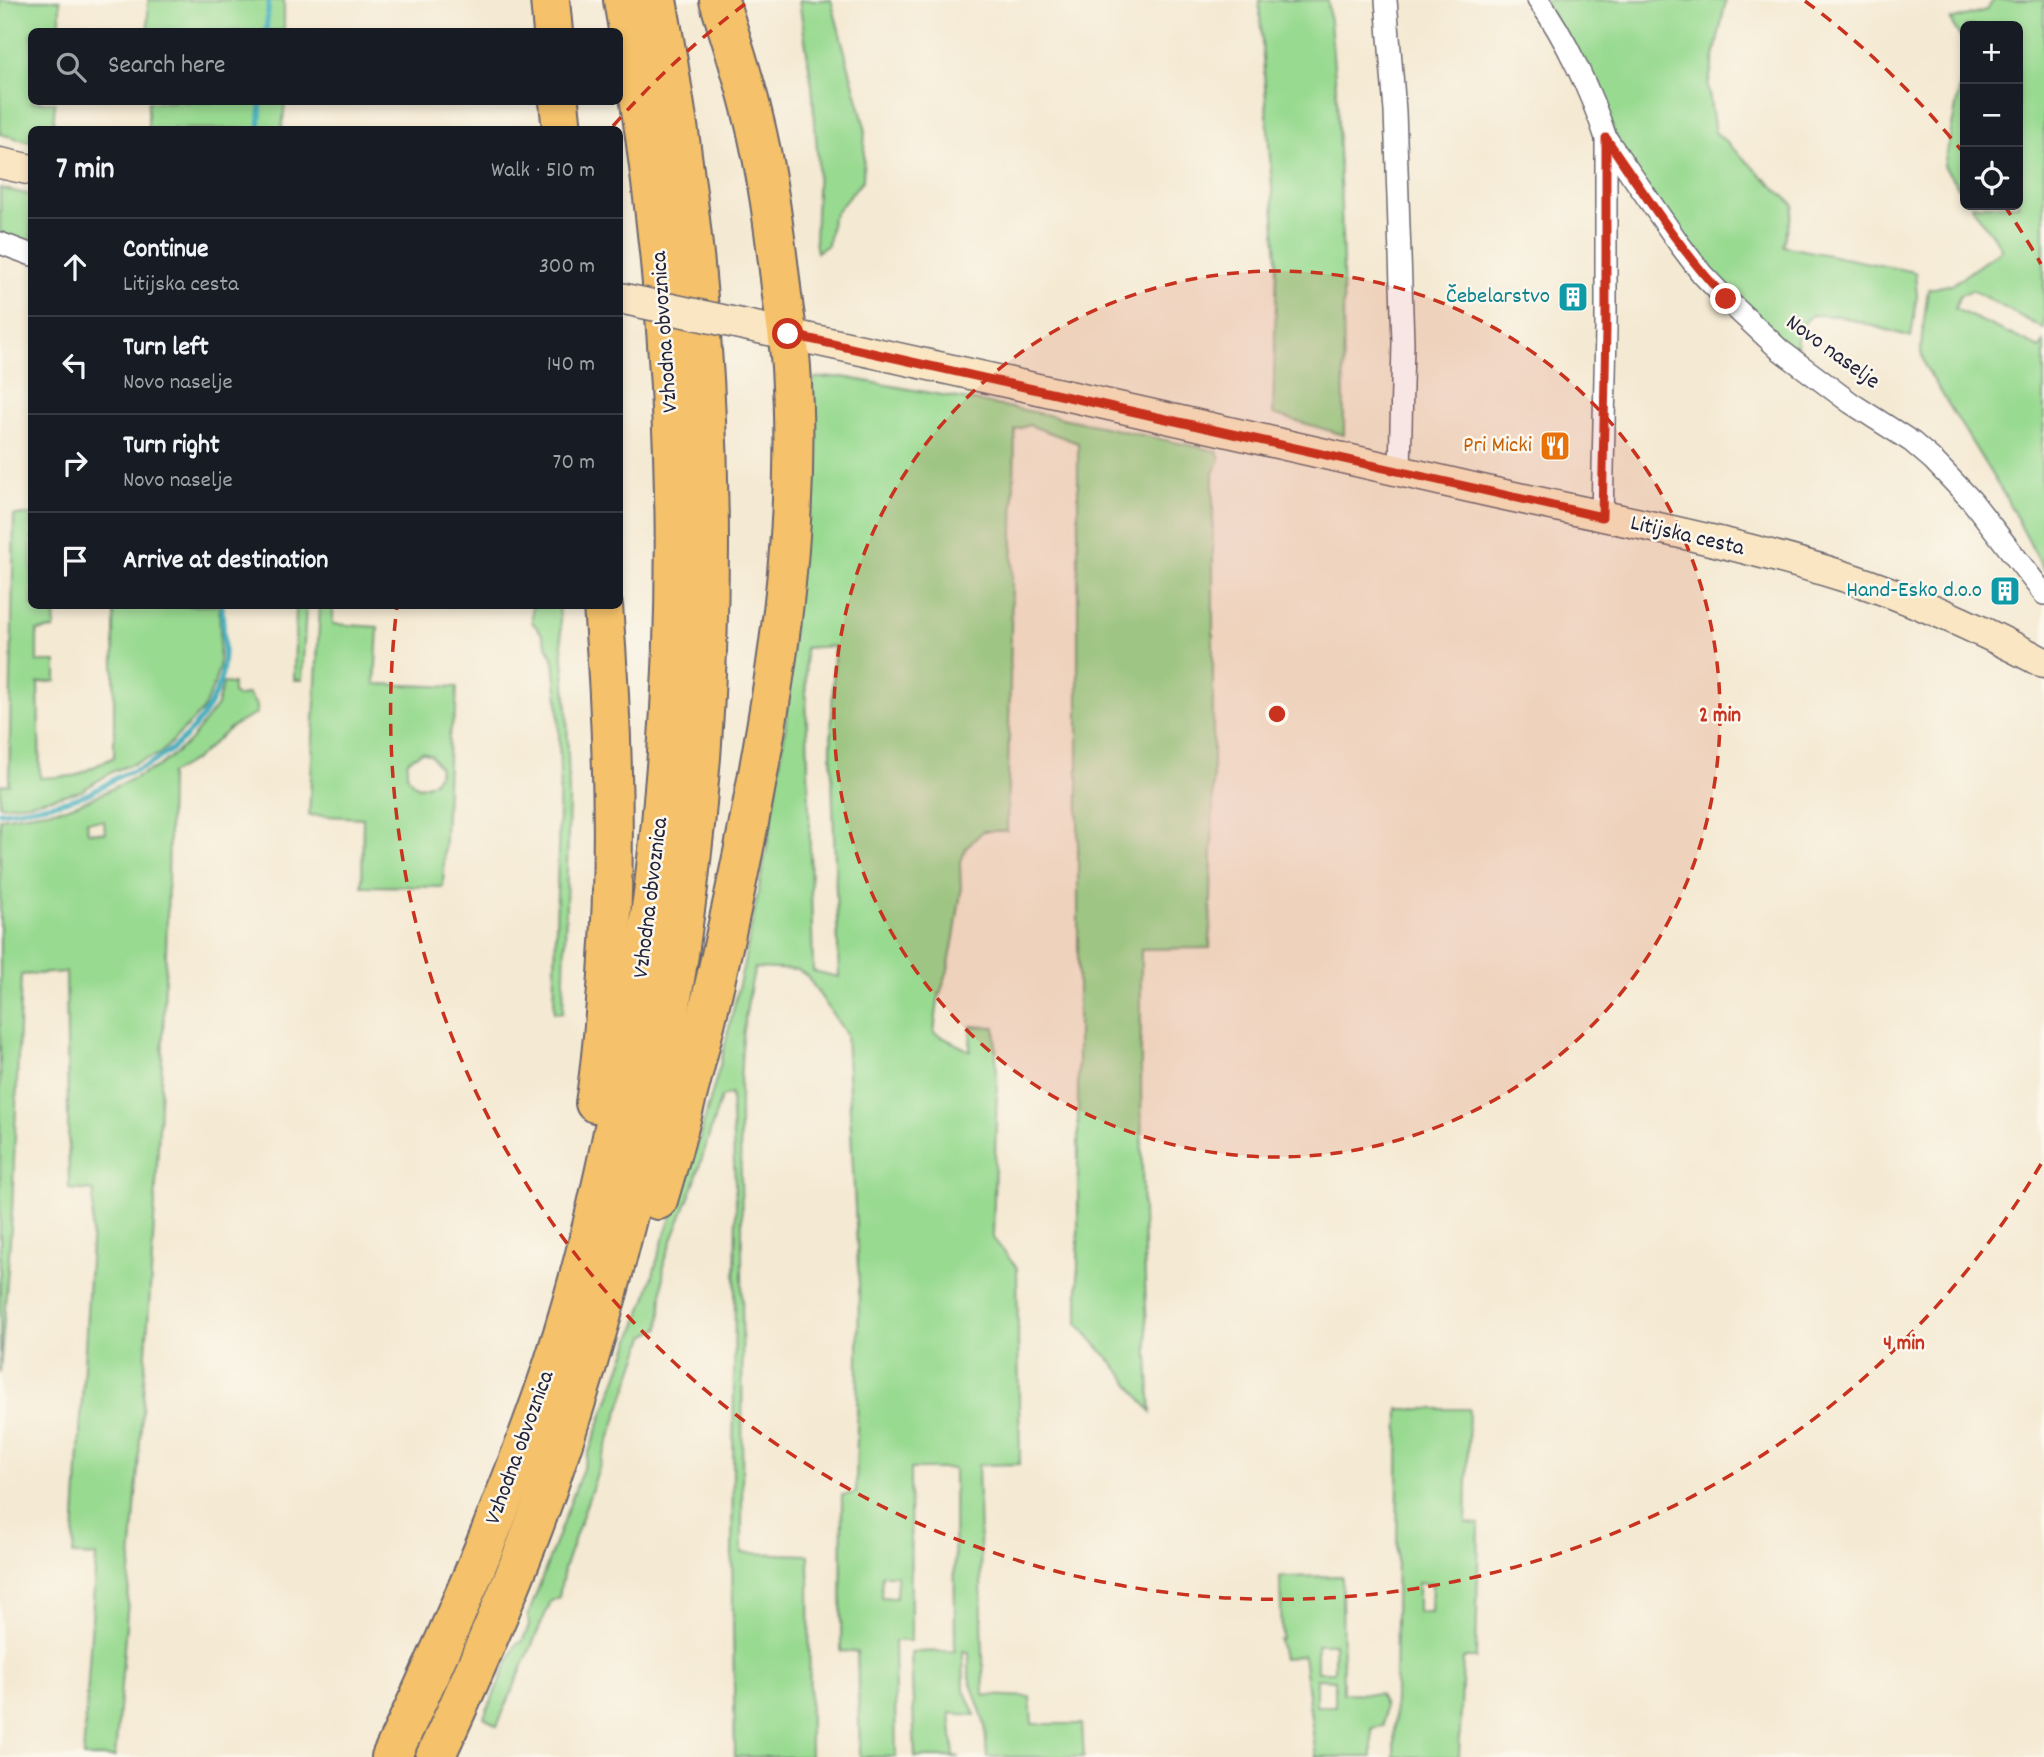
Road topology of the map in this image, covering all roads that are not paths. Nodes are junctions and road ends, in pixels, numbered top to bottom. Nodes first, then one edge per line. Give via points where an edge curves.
1 (550, 0) edge
2 (623, 0) edge
3 (657, 0) edge
4 (719, 0) edge
5 (1387, 0) edge
6 (1538, 0) edge
7 (553, 28) edge
8 (559, 105) edge
9 (562, 126) edge
10 (1606, 138) junction
11 (0, 163) edge
12 (28, 169) edge
13 (0, 243) edge
14 (28, 254) edge
15 (623, 299) edge
16 (788, 334) junction
17 (1400, 470) junction
18 (1602, 517) junction
19 (2044, 594) edge
20 (604, 609) edge
21 (2044, 663) edge
22 (560, 1398) junction
23 (391, 1757) edge
24 (435, 1757) edge

1 - 7 highway
2 - 22 highway, Vzhodna obvoznica via 642,107 669,348 676,511 671,707 653,902 621,1095
3 - 22 highway, Vzhodna obvoznica via 676,100 704,364 710,492 707,690 690,888 659,1082 617,1264
4 - 16 highway via 766,177
5 - 17 street via 1402,332
6 - 10 street, Novo naselje via 1569,53
8 - 9 highway
10 - 18 street, Novo naselje
10 - 19 street, Novo naselje via 1680,245 1726,299 1780,350 1933,460 1972,501
11 - 12 main road
13 - 14 street
15 - 16 main road, Litijska cesta, bridge
16 - 17 main road, Litijska cesta
16 - 22 highway via 792,393 785,593 755,792 714,990 663,1184 608,1361
17 - 18 main road, Litijska cesta
18 - 21 main road, Litijska cesta via 1844,576 1957,620
20 - 22 highway via 614,800 613,897 597,1090 545,1334
22 - 23 highway, Vzhodna obvoznica via 477,1562
22 - 24 highway, Vzhodna obvoznica via 545,1494

